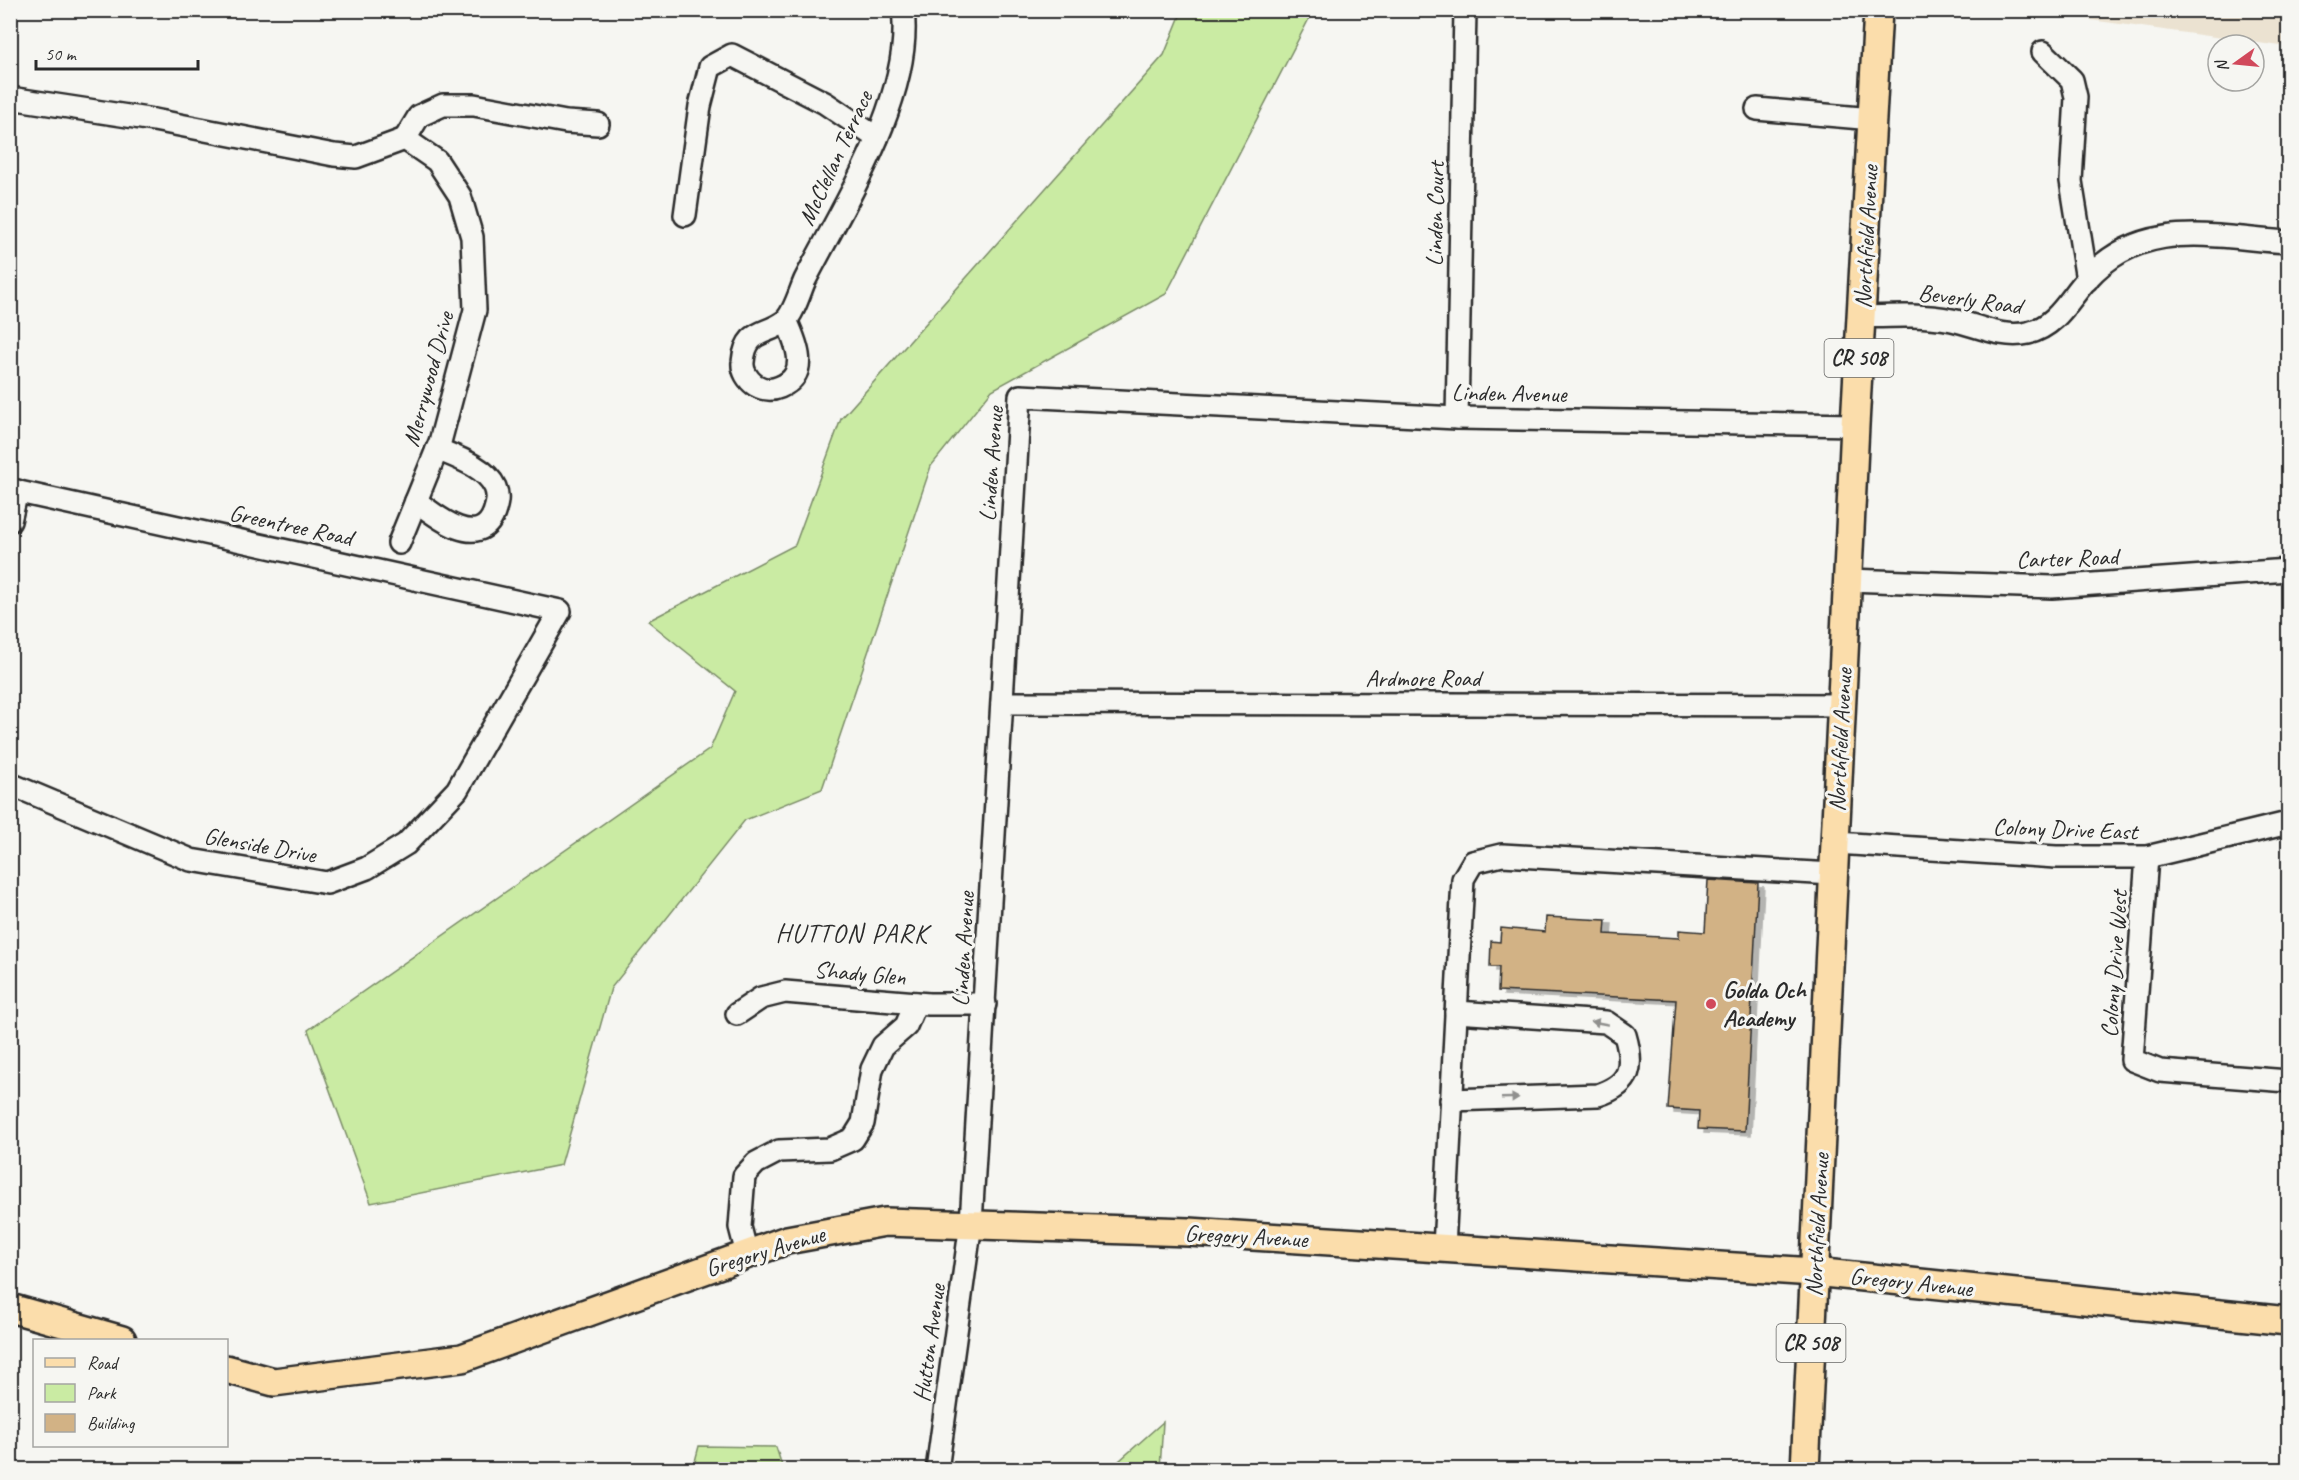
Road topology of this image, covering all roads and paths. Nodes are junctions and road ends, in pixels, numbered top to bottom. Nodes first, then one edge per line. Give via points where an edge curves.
1 (903, 10) edge
2 (1465, 10) edge
3 (1878, 10) edge
4 (2043, 52) dead end
5 (10, 98) edge
6 (1757, 109) dead end
7 (1873, 119) junction
8 (598, 124) dead end
9 (877, 138) junction
10 (405, 139) junction
11 (685, 215) dead end
12 (2289, 242) edge
13 (2087, 280) junction
14 (1861, 317) junction
15 (786, 320) dead end
16 (1456, 418) junction
17 (1855, 425) junction
18 (437, 449) junction
19 (14, 490) edge
20 (416, 501) junction
21 (10, 521) edge
22 (399, 543) dead end
23 (2289, 570) edge
24 (1847, 580) junction
25 (560, 611) joint
26 (1002, 703) junction
27 (1843, 705) junction
28 (10, 784) edge
29 (2289, 823) edge
30 (1836, 843) junction
31 (2148, 857) junction
32 (1833, 874) junction
33 (916, 1003) junction
34 (985, 1004) junction
35 (1456, 1012) junction
36 (737, 1014) dead end
37 (2289, 1080) edge
38 (1451, 1100) junction
39 (971, 1223) junction
40 (1443, 1248) junction
41 (747, 1254) junction
42 (1814, 1272) junction
43 (10, 1308) edge
44 (2289, 1321) edge
45 (115, 1339) edge
46 (228, 1370) edge
47 (937, 1470) edge
48 (1805, 1470) edge

1 - 9 street, McClellan Terrace via 906,31 900,72
2 - 16 street, Linden Court
3 - 7 main road, Northfield Avenue / CR 508
4 - 13 street via 2072,80 2076,97 2070,182
5 - 10 street via 154,120 334,155 356,157
6 - 7 street
7 - 14 main road, Northfield Avenue / CR 508
8 - 10 street via 474,105 443,105 419,116
9 - 11 street via 825,103 732,55 710,67 700,106
9 - 15 street, McClellan Terrace
10 - 18 street, Merrywood Drive via 437,161 460,196 472,237 475,310
12 - 13 street, Beverly Road via 2176,234 2126,248
13 - 14 street, Beverly Road via 2049,324 2028,333 2006,334 1922,315
14 - 17 main road, Northfield Avenue / CR 508
16 - 17 street, Linden Avenue
16 - 26 street, Linden Avenue via 1020,396
17 - 24 main road, Northfield Avenue / CR 508
18 - 20 street, Merrywood Drive
18 - 20 street via 468,463 495,486 498,501 492,517 483,527 467,530 451,526
19 - 21 street
19 - 25 street, Greentree Road
20 - 22 street, Merrywood Drive
23 - 24 street, Carter Road via 2052,587
24 - 27 main road, Northfield Avenue / CR 508
25 - 28 street, Glenside Drive via 457,790 406,844 367,868 327,883 191,860
26 - 27 street, Ardmore Road
26 - 34 street, Linden Avenue
27 - 30 main road, Northfield Avenue / CR 508
29 - 31 street, Colony Drive East
30 - 31 street, Colony Drive East via 2056,857
30 - 32 main road, Northfield Avenue / CR 508
31 - 37 street, Colony Drive West via 2132,1060 2160,1071
32 - 35 street via 1502,855 1473,862 1463,879
32 - 42 main road, Northfield Avenue / CR 508
33 - 34 street, Shady Glen
33 - 36 street, Shady Glen via 785,992 761,998
33 - 41 street via 906,1026 883,1046 872,1069 862,1123 853,1139 830,1149 778,1151 756,1163 744,1176 740,1227
34 - 39 street, Linden Avenue
35 - 38 street
38 -> 35 street via 1598,1095 1616,1089 1627,1074 1631,1057 1625,1035 1606,1022
38 - 40 street
39 - 40 main road, Gregory Avenue
39 - 41 main road, Gregory Avenue via 875,1223 787,1240
39 - 47 street, Hutton Avenue
40 - 42 main road, Gregory Avenue
41 - 46 main road, Gregory Avenue via 462,1358 274,1382
42 - 44 main road, Gregory Avenue
42 - 48 main road, Northfield Avenue / CR 508
43 - 45 main road

